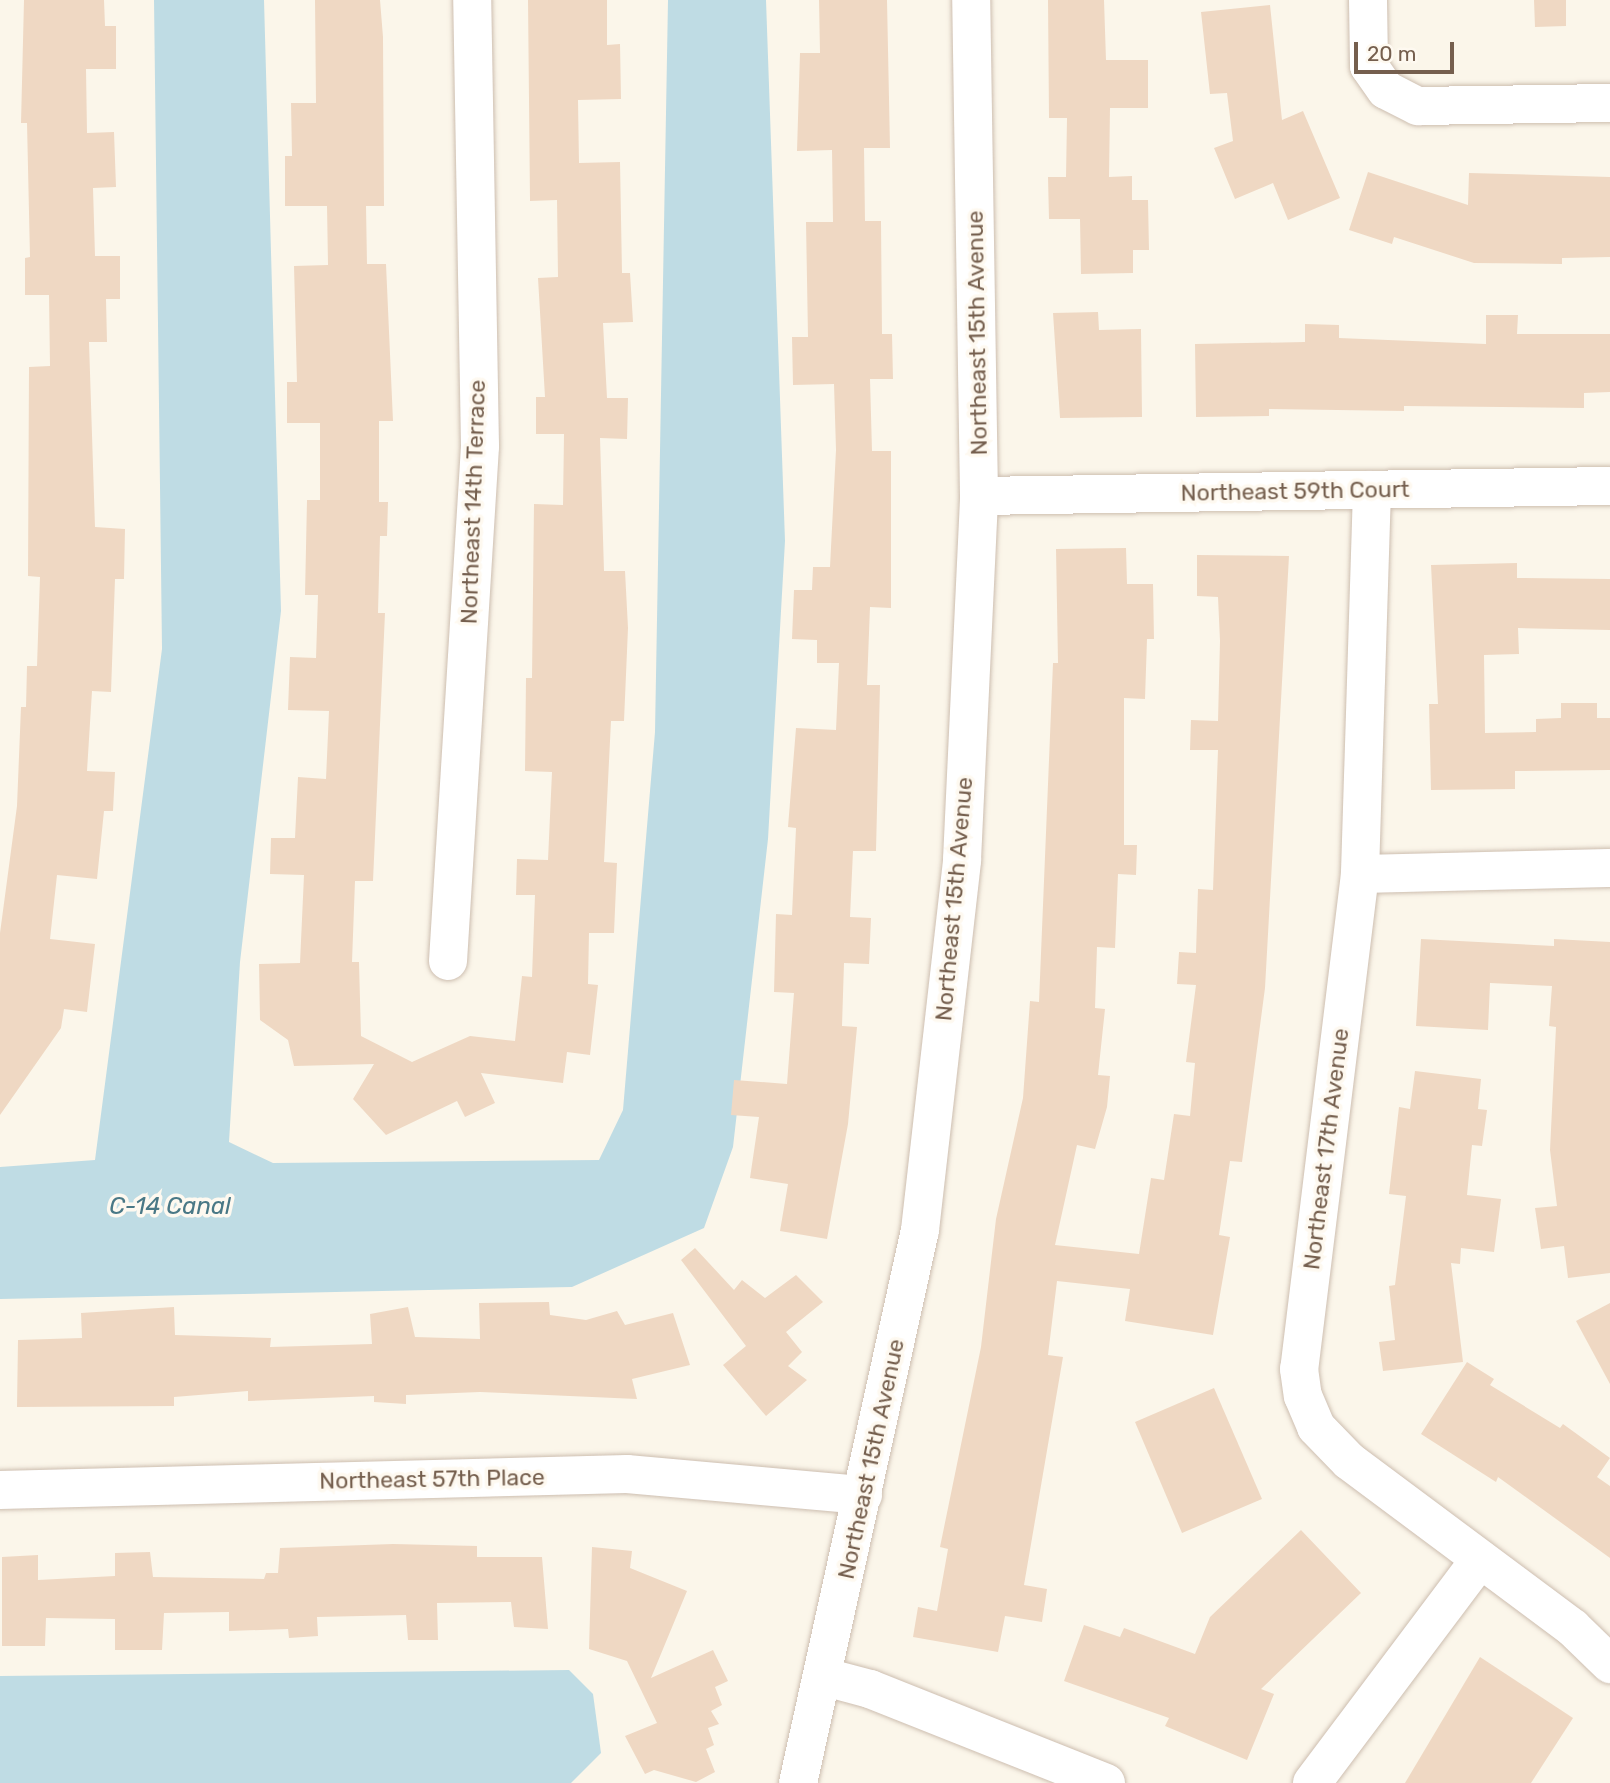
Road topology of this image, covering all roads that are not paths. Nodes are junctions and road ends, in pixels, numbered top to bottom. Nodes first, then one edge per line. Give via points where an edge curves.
1 (471, 0) edge
2 (971, 0) edge
3 (1368, 0) edge
4 (1610, 103) edge
5 (1610, 486) edge
6 (1372, 490) junction
7 (979, 496) junction
8 (1610, 868) edge
9 (1360, 874) junction
10 (448, 961) dead end
11 (0, 1490) edge
12 (863, 1495) junction
13 (1480, 1559) junction
14 (1610, 1664) edge
15 (825, 1677) junction
16 (798, 1783) edge
17 (1106, 1783) edge
18 (1312, 1783) edge

1 - 10 street, Northeast 14th Terrace via 480,446
2 - 7 street, Northeast 15th Avenue
3 - 4 street via 1369,65 1386,90 1418,106
5 - 6 street, Northeast 59th Court
6 - 7 street, Northeast 59th Court
6 - 9 street, Northeast 17th Avenue
7 - 12 street, Northeast 15th Avenue via 962,860 920,1230
8 - 9 street
9 - 13 street, Northeast 17th Avenue via 1299,1369 1303,1396 1329,1444
11 - 12 street, Northeast 57th Place via 627,1474
12 - 15 street, Northeast 15th Avenue
13 - 14 street, Northeast 17th Avenue via 1573,1628
13 - 18 street
15 - 16 street, Northeast 15th Avenue
15 - 17 street via 870,1689

